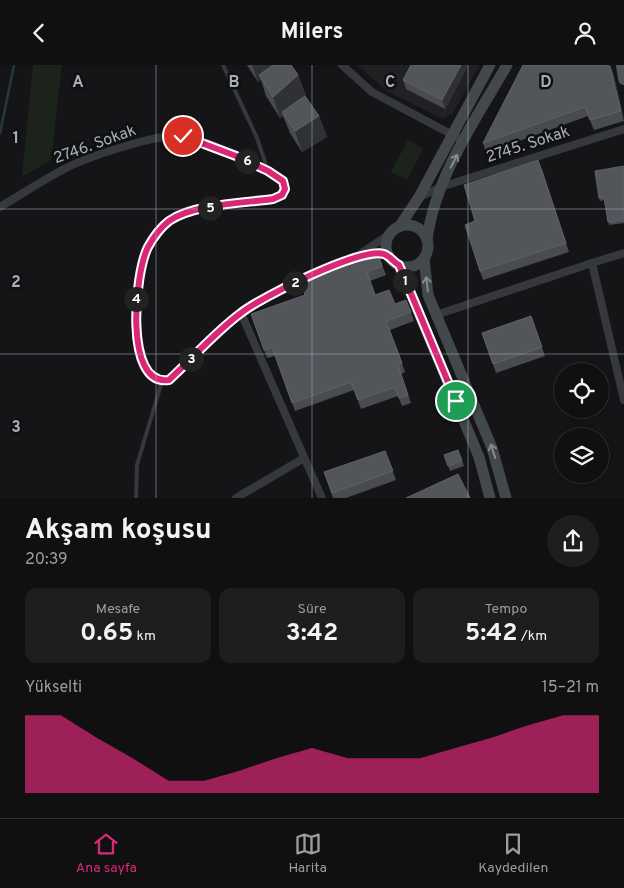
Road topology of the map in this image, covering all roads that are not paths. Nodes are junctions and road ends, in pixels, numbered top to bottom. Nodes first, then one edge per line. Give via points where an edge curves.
1 (222, 65) edge
2 (342, 65) edge
3 (490, 65) edge
4 (506, 65) edge
5 (622, 65) edge
6 (624, 79) edge
7 (624, 129) edge
8 (452, 135) junction
9 (464, 141) junction
10 (268, 171) junction
11 (441, 187) junction
12 (419, 197) junction
13 (0, 207) edge
14 (395, 230) junction
15 (427, 240) junction
16 (624, 253) edge
17 (356, 257) junction
18 (389, 257) junction
19 (424, 258) junction
20 (592, 263) junction
21 (399, 265) junction
22 (241, 313) junction
23 (436, 315) junction
24 (162, 381) junction
25 (624, 400) edge
26 (304, 458) junction
27 (136, 498) edge
28 (236, 498) edge
29 (322, 498) edge
30 (490, 498) edge
31 (506, 498) edge

1 - 10 lane via 258,138
2 - 8 street via 372,92
3 - 8 main road
4 - 9 main road
5 - 6 main road
7 - 11 street, 2745. Sokak
8 - 9 street
8 - 12 main road
11 -> 9 main road
10 - 13 street, 2746. Sokak via 183,136 160,137 66,168
10 - 24 street, 2746. Sokak via 283,181 285,189 282,195 185,213 170,221 147,248 136,295 138,346 149,374
11 - 12 street, 2745. Sokak
11 - 15 main road via 429,221
12 - 14 main road
14 - 15 main road via 416,227
14 - 17 street
14 - 18 main road via 386,247
15 - 19 main road
16 - 20 street
17 - 18 street via 374,253
17 - 22 street via 271,294
18 - 21 main road
19 - 21 main road via 413,266
23 -> 19 main road via 428,295
20 - 23 street
20 - 25 street
21 - 30 main road via 479,457
22 - 24 street via 169,380
22 - 26 street
31 -> 23 main road via 492,448
24 - 27 lane via 137,465
26 - 28 street
26 - 29 street

